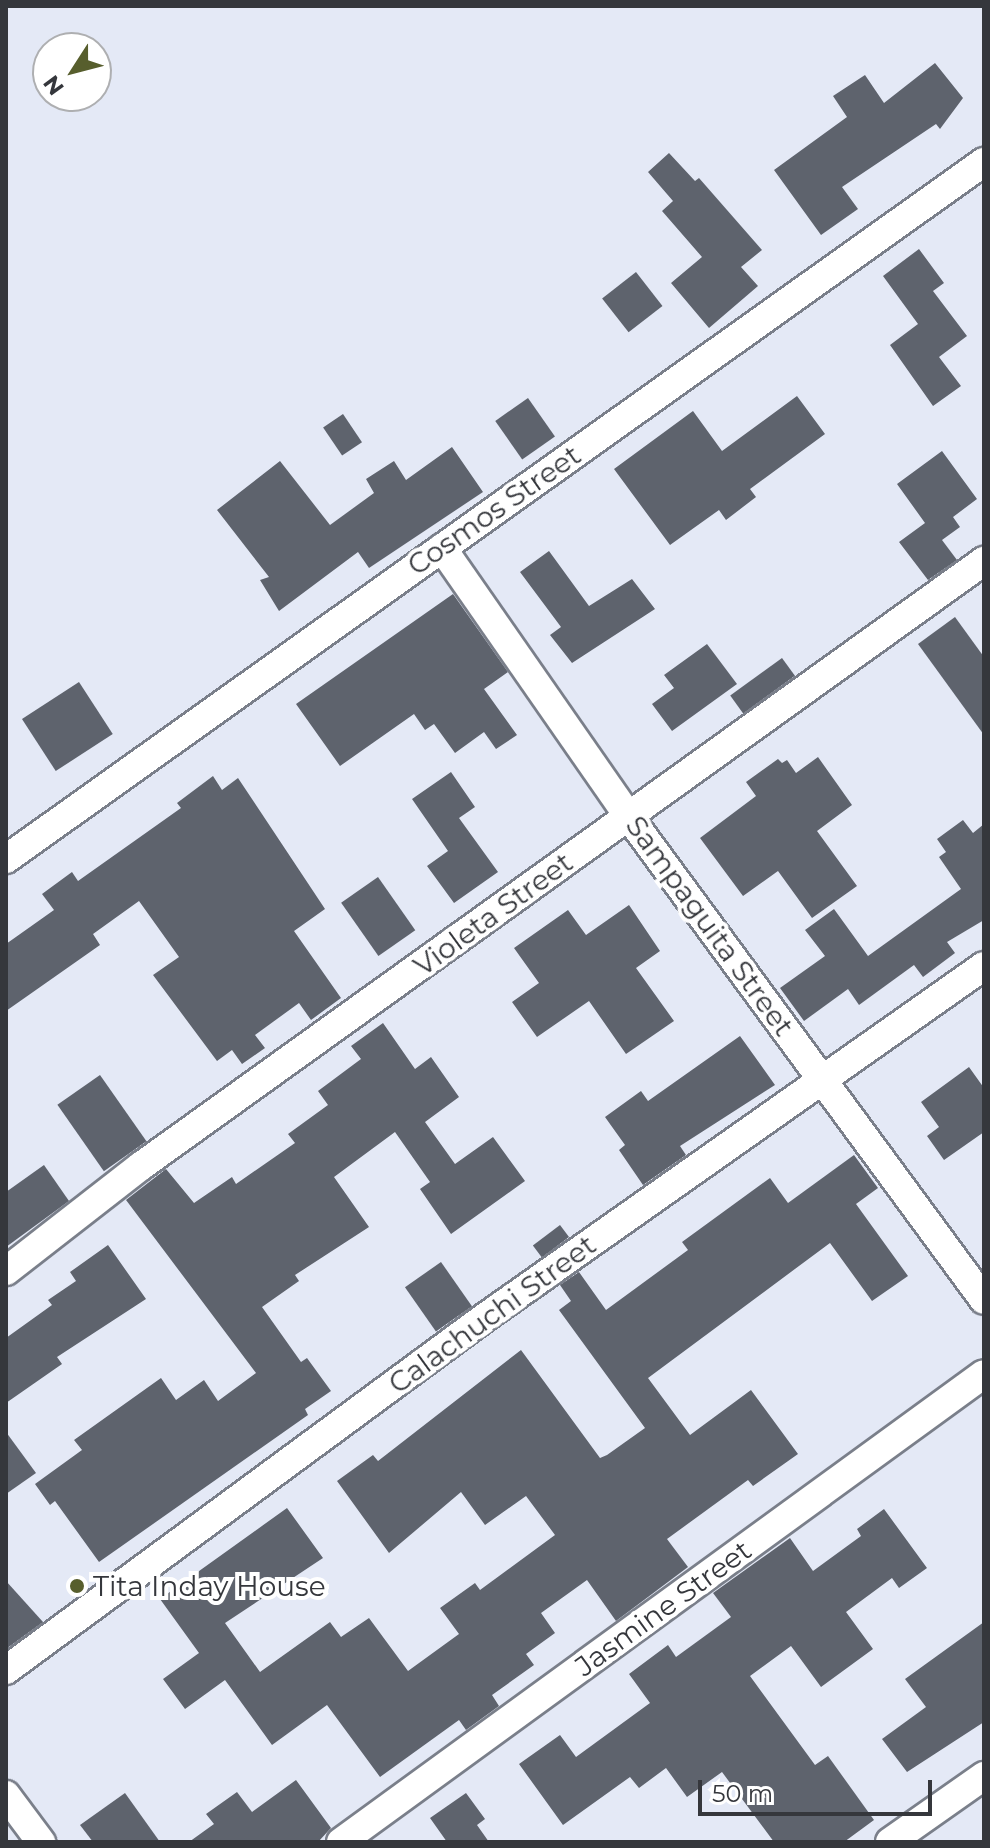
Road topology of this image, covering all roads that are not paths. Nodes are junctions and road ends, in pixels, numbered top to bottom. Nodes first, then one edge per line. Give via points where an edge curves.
1 (984, 162) edge
2 (442, 548) junction
3 (984, 561) edge
4 (629, 817) junction
5 (6, 859) edge
6 (984, 966) edge
7 (824, 1080) junction
8 (6, 1271) edge
9 (984, 1300) edge
10 (984, 1374) edge
11 (6, 1670) edge
12 (984, 1776) edge
13 (6, 1795) edge
14 (41, 1842) edge
15 (341, 1842) edge
16 (890, 1842) edge

1 - 2 street, Cosmos Street
2 - 4 street, Sampaguita Street
2 - 5 street, Cosmos Street
3 - 4 street, Violeta Street
4 - 7 street, Sampaguita Street
4 - 8 street, Violeta Street via 141,1166
6 - 7 street, Calachuchi Street
7 - 9 street, Sampaguita Street
7 - 11 street, Calachuchi Street via 484,1318
10 - 15 street, Jasmine Street
12 - 16 street
13 - 14 street

